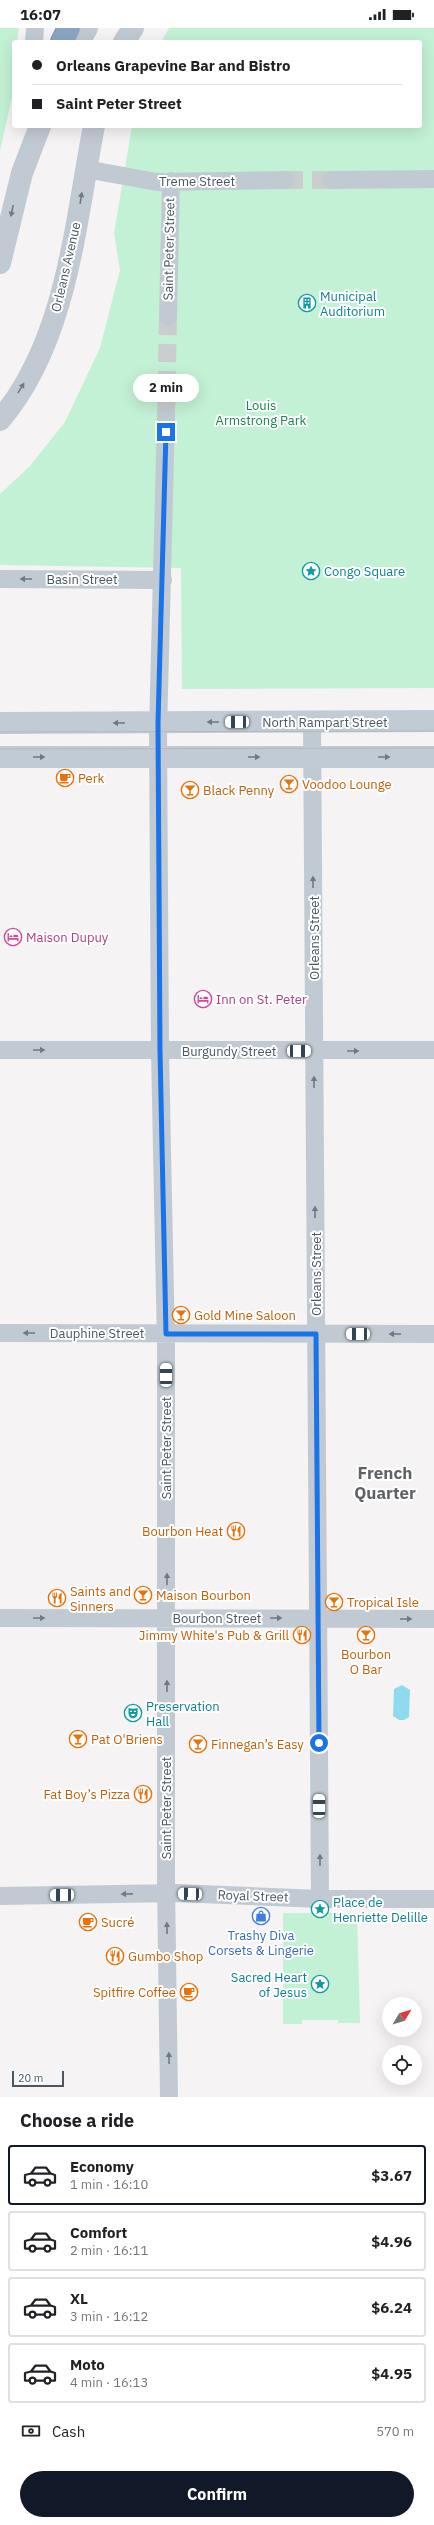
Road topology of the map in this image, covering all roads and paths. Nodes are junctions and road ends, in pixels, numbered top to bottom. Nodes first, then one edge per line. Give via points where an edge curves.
1 (35, 28) edge
2 (69, 28) edge
3 (87, 28) edge
4 (133, 28) edge
5 (34, 40) edge
6 (63, 40) edge
7 (80, 40) edge
8 (125, 40) edge
9 (28, 128) edge
10 (39, 128) edge
11 (94, 128) edge
12 (85, 169) junction
13 (22, 173) junction
14 (434, 178) edge
15 (285, 180) tunnel mouth
16 (332, 180) tunnel mouth
17 (171, 181) junction
18 (0, 263) edge
19 (168, 317) tunnel mouth
20 (166, 416) tunnel mouth
21 (0, 420) edge
22 (0, 579) edge
23 (163, 580) junction
24 (312, 721) junction
25 (434, 722) edge
26 (0, 723) edge
27 (158, 723) junction
28 (159, 757) junction
29 (313, 757) junction
30 (434, 757) edge
31 (0, 758) edge
32 (0, 1050) edge
33 (434, 1050) edge
34 (160, 1051) junction
35 (314, 1051) junction
36 (0, 1333) edge
37 (166, 1334) junction
38 (316, 1334) junction
39 (434, 1334) edge
40 (0, 1618) edge
41 (167, 1618) junction
42 (318, 1618) junction
43 (434, 1619) edge
44 (166, 1894) junction
45 (0, 1896) edge
46 (320, 1899) junction
47 (434, 1899) edge
48 (169, 2097) edge

1 - 5 street
2 - 6 highway
3 - 7 street
4 - 8 street
9 - 13 street
10 - 13 street
11 - 12 street, Orleans Avenue
12 - 17 street, Treme Street via 157,182
21 -> 12 street, Orleans Avenue via 43,349 55,318 71,256
13 -> 18 street
14 - 16 street
15 - 17 street, Treme Street
17 - 19 street, Saint Peter Street
20 - 23 street, Saint Peter Street
23 -> 22 street, Basin Street
23 - 27 street, Saint Peter Street
24 - 25 main road, North Rampart Street
24 -> 27 main road, North Rampart Street
24 - 29 street, Orleans Street
27 -> 26 main road, North Rampart Street
27 - 28 street, Saint Peter Street
28 -> 29 main road
31 -> 28 main road
28 - 34 street, Saint Peter Street
29 -> 30 main road
35 -> 29 street, Orleans Street
32 -> 34 street, Burgundy Street
35 -> 33 street, Burgundy Street
34 - 35 street, Burgundy Street
34 - 37 street, Saint Peter Street
38 -> 35 street, Orleans Street
37 -> 36 street, Dauphine Street
37 - 38 street, Dauphine Street
41 -> 37 street, Saint Peter Street
39 -> 38 street, Dauphine Street
38 - 42 street, Orleans Street
40 -> 41 street, Bourbon Street
41 -> 42 street, Bourbon Street
44 -> 41 street, Saint Peter Street
42 -> 43 street, Bourbon Street
46 -> 42 street, Orleans Street
44 -> 45 street, Royal Street
44 - 46 street, Royal Street
48 -> 44 street, Saint Peter Street
46 - 47 street, Royal Street

